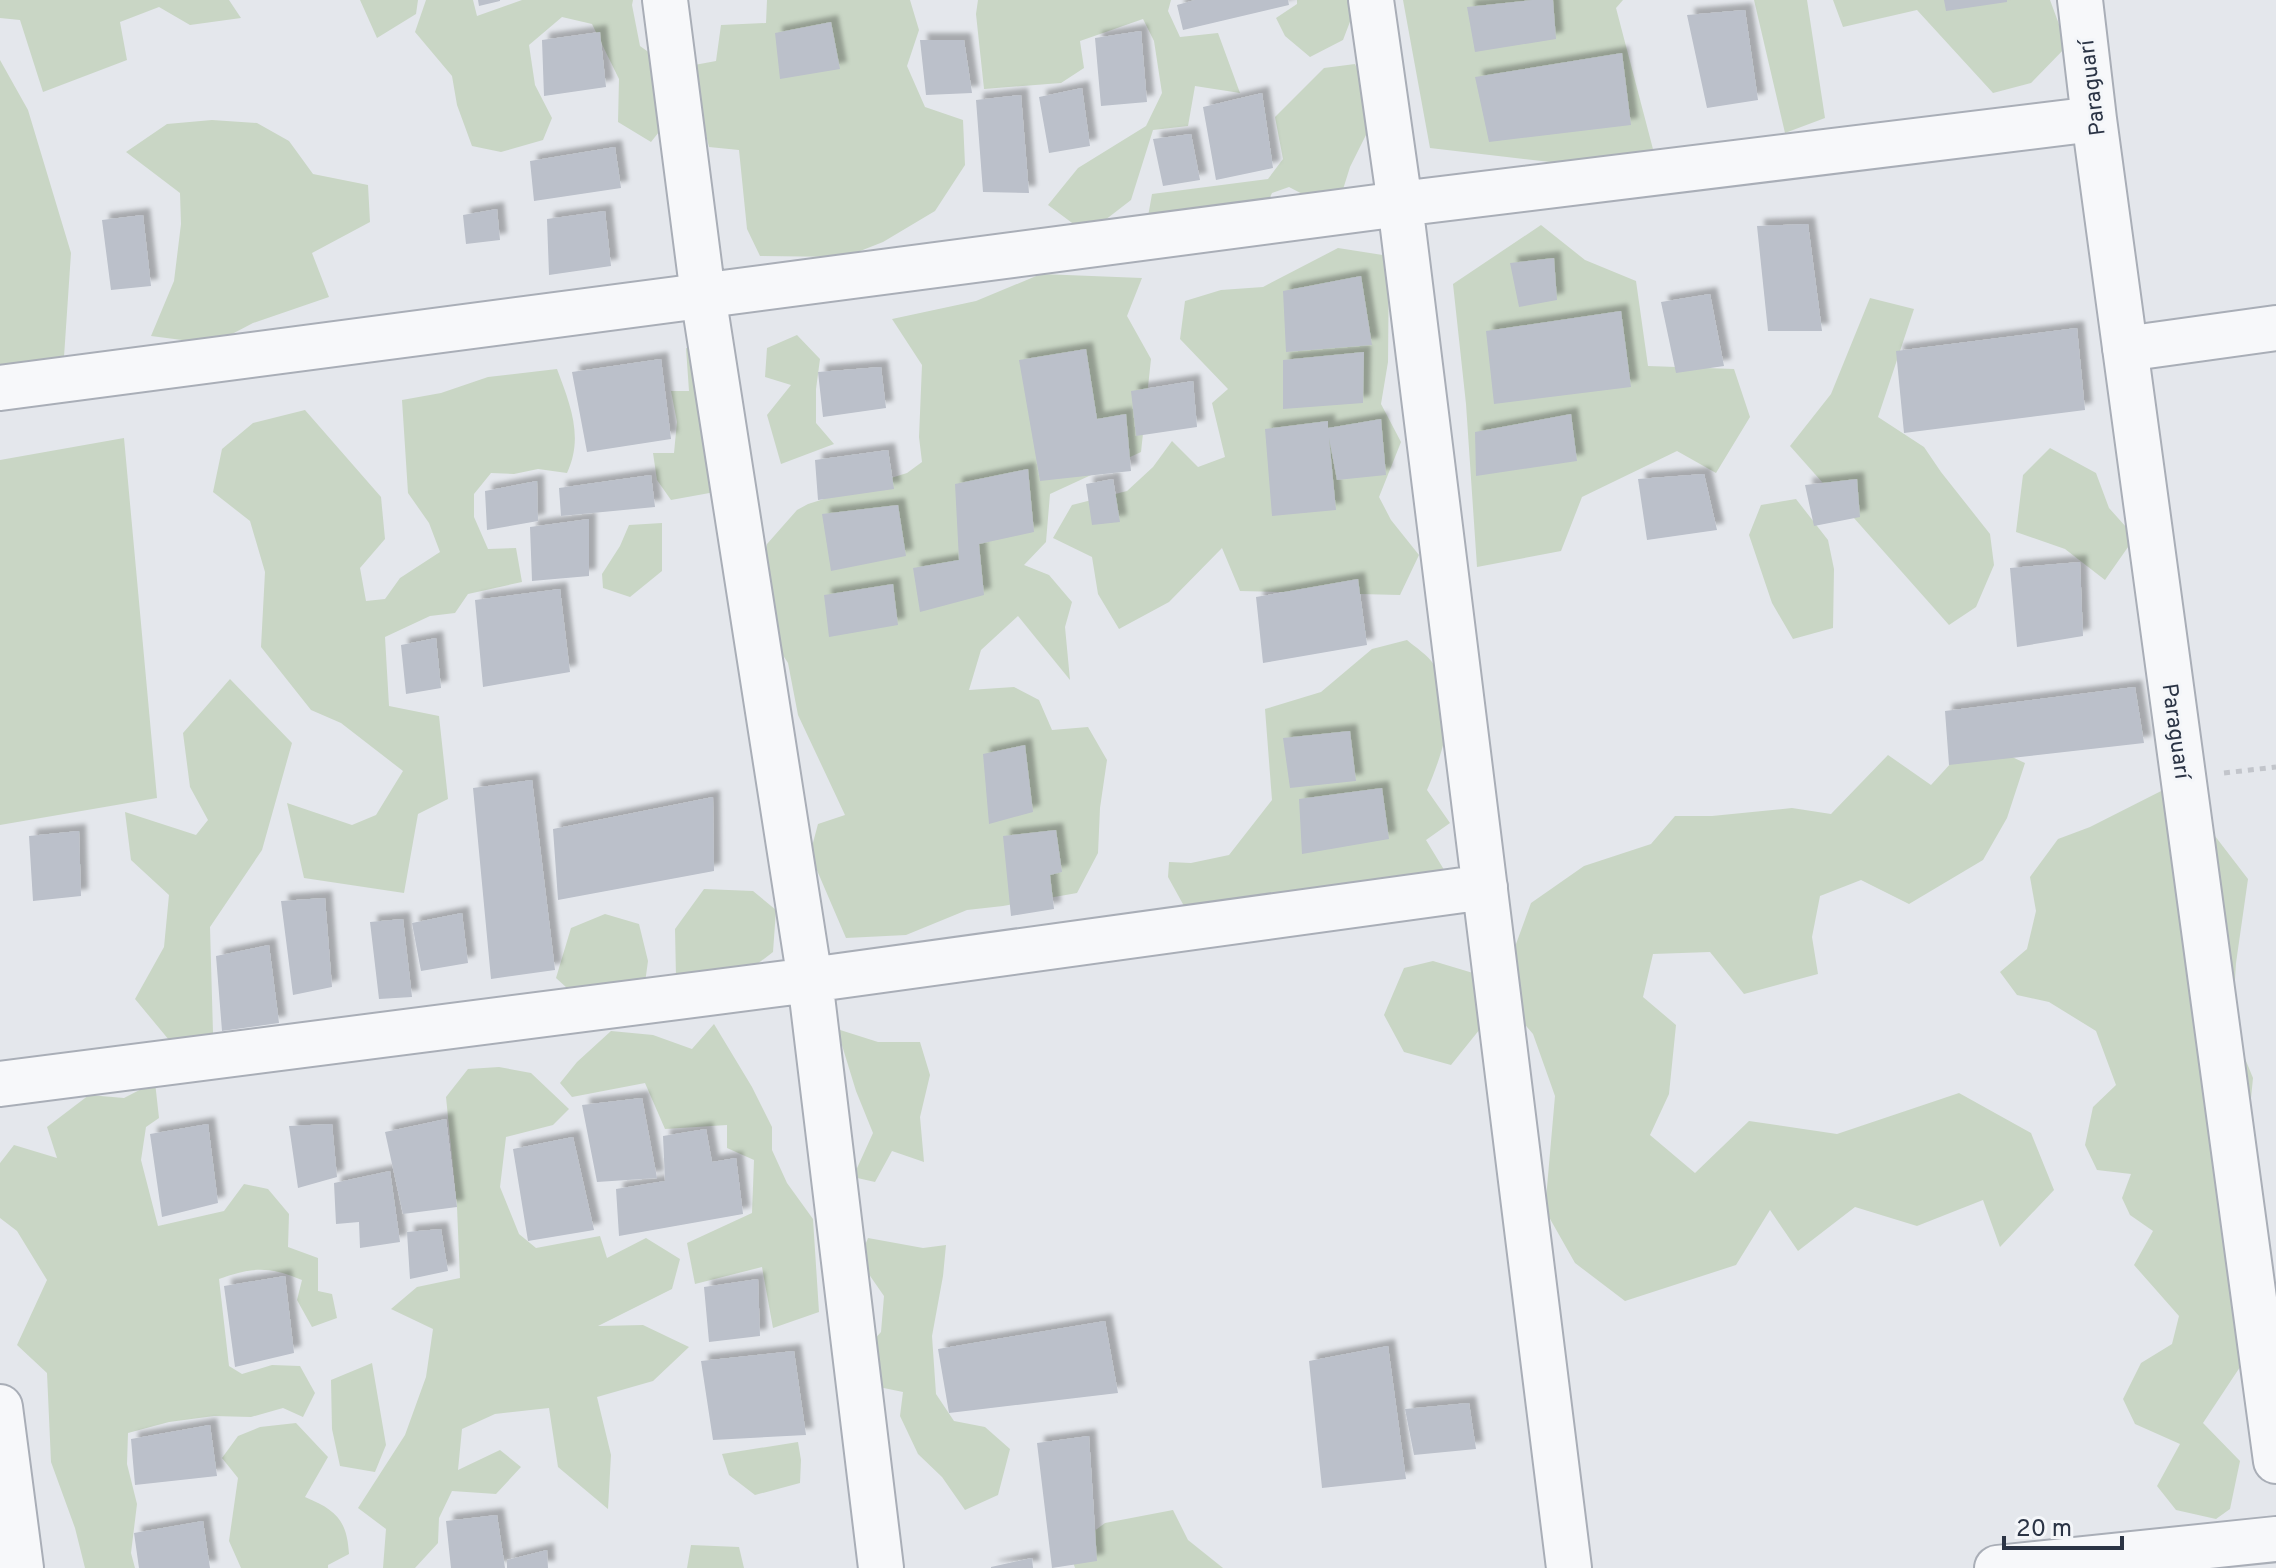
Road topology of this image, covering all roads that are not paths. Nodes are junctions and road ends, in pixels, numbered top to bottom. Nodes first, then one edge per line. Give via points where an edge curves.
1 (665, 0) edge
2 (1371, 0) edge
3 (2080, 0) edge
4 (2094, 119) junction
5 (1400, 204) junction
6 (703, 295) junction
7 (2276, 328) edge
8 (2125, 349) junction
9 (0, 388) edge
10 (1485, 887) junction
11 (810, 980) junction
12 (0, 1084) edge
13 (0, 1407) edge
14 (2276, 1461) edge
15 (2276, 1539) edge
16 (21, 1568) edge
17 (881, 1568) edge
18 (1569, 1568) edge
19 (1997, 1568) edge

1 - 6 street
2 - 5 street
3 - 4 street, Paraguarí
4 - 5 street
4 - 8 street, Paraguarí
5 - 6 street
5 - 10 street
6 - 9 street
6 - 11 street
7 - 8 street
8 - 14 street, Paraguarí
10 - 11 street
10 - 18 street
11 - 12 street
11 - 17 street
13 - 16 street
15 - 19 street

